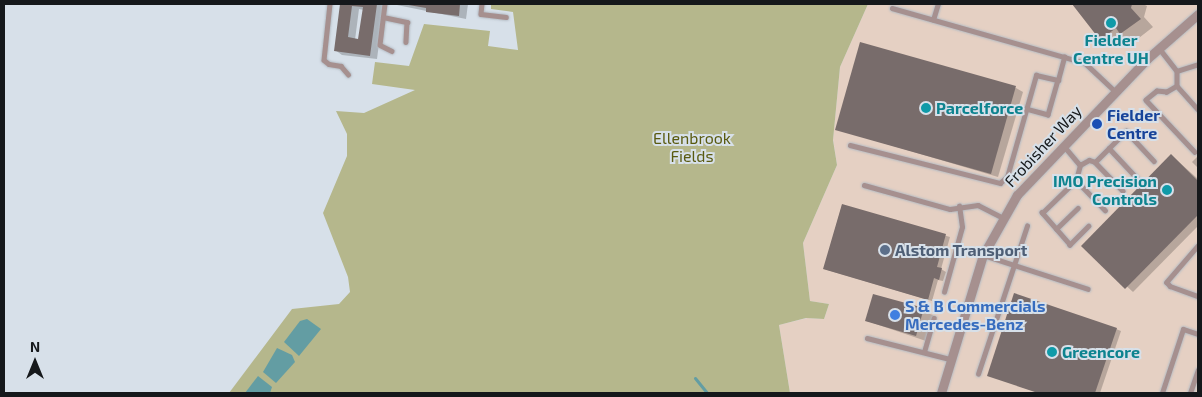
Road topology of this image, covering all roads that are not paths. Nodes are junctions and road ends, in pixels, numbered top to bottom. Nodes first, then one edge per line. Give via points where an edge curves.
1 (330, 4) edge
2 (385, 4) edge
3 (482, 4) edge
4 (938, 4) edge
5 (892, 8) dead end
6 (1198, 14) edge
7 (384, 17) junction
8 (506, 17) dead end
9 (934, 20) junction
10 (406, 42) dead end
11 (1160, 48) junction
12 (392, 51) dead end
13 (1064, 58) junction
14 (1198, 64) edge
15 (1177, 71) junction
16 (348, 74) dead end
17 (1058, 80) junction
18 (1177, 86) junction
19 (1116, 92) junction
20 (1026, 109) junction
21 (1198, 109) edge
22 (850, 145) dead end
23 (1064, 146) junction
24 (1109, 148) junction
25 (1195, 152) dead end
26 (1154, 161) dead end
27 (1095, 162) junction
28 (1080, 165) junction
29 (1137, 178) dead end
30 (1076, 180) junction
31 (864, 185) dead end
32 (1122, 191) dead end
33 (959, 206) junction
34 (1078, 208) dead end
35 (1105, 210) dead end
36 (1002, 217) junction
37 (1027, 226) dead end
38 (1089, 226) dead end
39 (1056, 229) junction
40 (1198, 246) edge
41 (983, 255) junction
42 (1014, 265) junction
43 (1088, 289) dead end
44 (944, 292) dead end
45 (1198, 296) edge
46 (934, 318) dead end
47 (1198, 334) edge
48 (867, 338) dead end
49 (924, 352) junction
50 (950, 359) junction
51 (1198, 370) edge
52 (978, 374) dead end
53 (942, 392) edge
54 (1162, 393) edge
55 (1190, 393) edge

1 - 16 lane via 324,60 341,66
2 - 7 lane
3 - 8 lane via 481,14
4 - 9 lane
5 - 9 lane
6 - 11 street, Frobisher Way
7 - 10 lane via 407,22
7 - 12 lane via 380,48
9 - 13 lane
11 - 15 lane
11 - 19 street, Frobisher Way
13 - 17 lane
13 - 19 lane via 1085,63
14 - 15 lane
15 - 18 lane
17 - 20 lane via 1036,75
17 - 20 lane via 1048,115
18 - 21 lane
18 - 25 lane via 1168,92 1157,91 1146,100
19 - 23 street, Frobisher Way
20 - 22 lane via 1007,177 1000,183
23 - 28 lane
23 - 36 street, Frobisher Way via 1017,195
24 - 26 lane via 1126,131
24 - 27 lane
24 - 29 lane
27 - 28 lane via 1089,160
27 - 32 lane
28 - 30 lane
30 - 35 lane
30 - 39 lane via 1042,213
31 - 33 lane via 950,209
33 - 36 lane via 978,205
33 - 44 lane via 962,227
34 - 39 lane
36 - 41 street, Frobisher Way
37 - 42 lane
38 - 39 lane via 1070,245
40 - 45 lane via 1167,282
41 - 42 lane
41 - 50 street, Frobisher Way
42 - 43 lane
42 - 52 lane
46 - 49 lane
47 - 54 lane via 1183,329
48 - 49 lane
49 - 50 lane
50 - 53 street, Frobisher Way
51 - 55 lane

